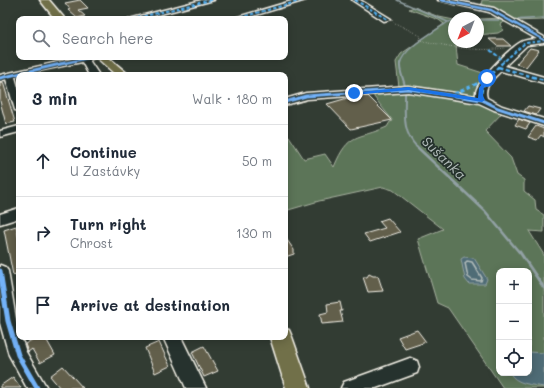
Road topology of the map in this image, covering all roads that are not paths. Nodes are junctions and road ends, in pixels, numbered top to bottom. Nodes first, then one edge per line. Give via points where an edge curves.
1 (44, 0) edge
2 (211, 0) edge
3 (303, 0) edge
4 (355, 0) edge
5 (441, 0) edge
6 (57, 16) edge
7 (145, 16) edge
8 (246, 16) edge
9 (387, 19) road end
10 (544, 40) edge
11 (80, 60) edge
12 (90, 60) edge
13 (105, 60) edge
14 (498, 67) junction
15 (27, 72) edge
16 (93, 72) edge
17 (119, 72) edge
18 (16, 75) edge
19 (5, 77) edge
20 (544, 80) edge
21 (482, 100) junction
22 (16, 101) edge
23 (288, 101) edge
24 (544, 123) edge
25 (16, 130) edge
26 (0, 134) edge
27 (16, 214) edge
28 (0, 219) edge
29 (0, 271) edge
30 (9, 321) edge
31 (173, 340) edge
32 (282, 340) edge
33 (410, 367) dead end
34 (37, 388) edge
35 (196, 388) edge
36 (298, 388) edge
37 (351, 388) edge

1 - 6 main road
2 - 7 street
3 - 8 street
4 - 9 street
5 - 10 street via 491,10
10 - 14 street via 525,43
11 - 15 street
12 - 16 street
13 - 17 main road
14 - 20 street
14 - 21 street via 483,84 480,92
18 - 19 street
19 - 22 street
21 - 23 street via 405,88 306,96
21 - 24 street
25 - 26 street
27 - 28 street
29 - 30 street
30 - 34 street via 18,355
31 - 35 street
32 - 36 main road
33 - 37 street

